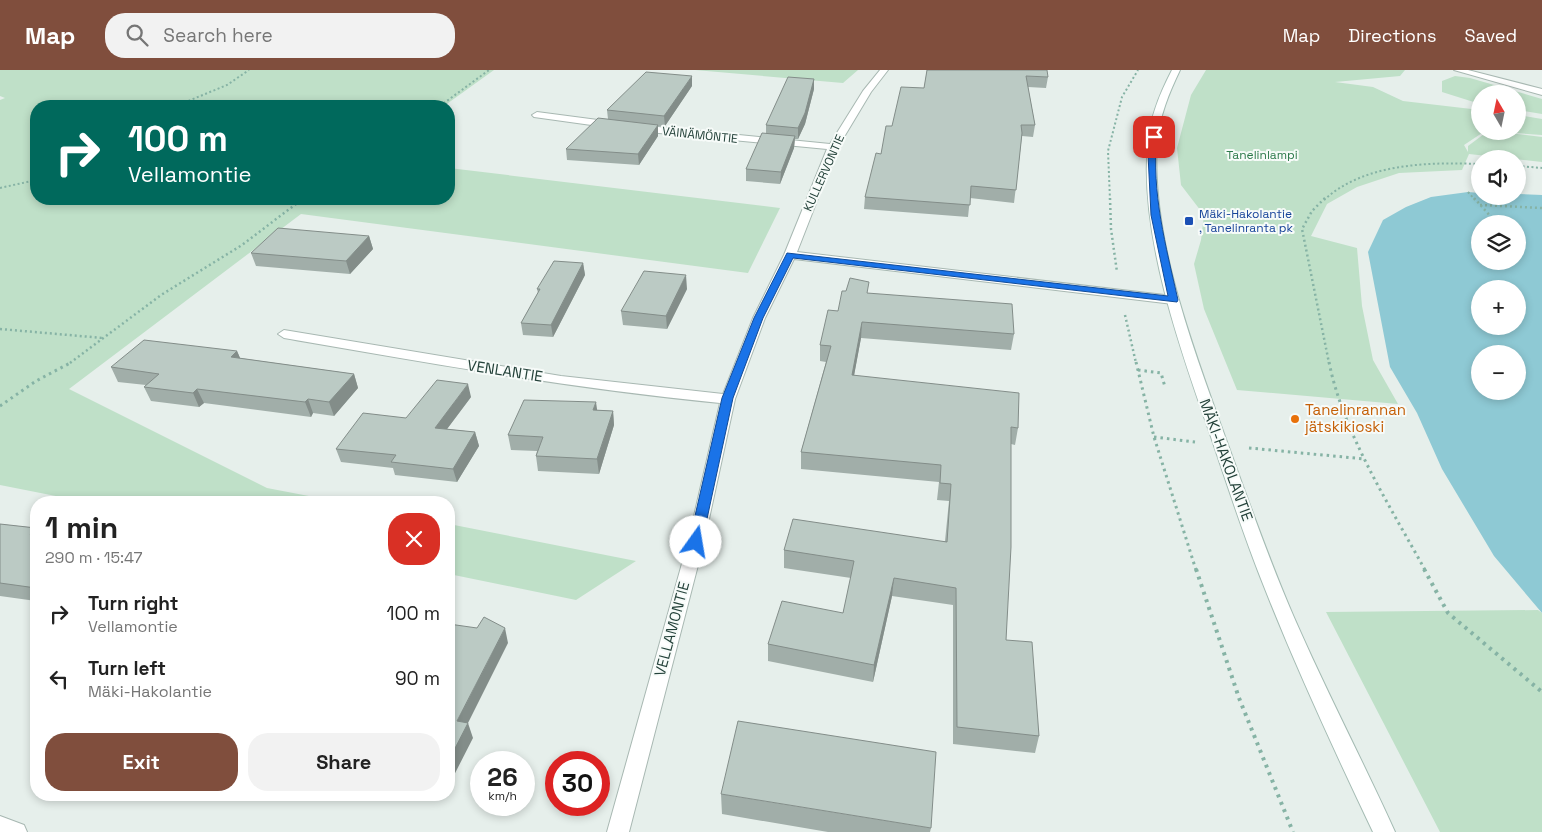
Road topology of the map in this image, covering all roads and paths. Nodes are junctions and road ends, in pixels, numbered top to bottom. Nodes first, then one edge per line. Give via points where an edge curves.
1 (249, 70) edge
2 (489, 70) edge
3 (884, 70) edge
4 (1138, 70) edge
5 (1176, 70) edge
6 (1458, 70) edge
7 (1542, 92) edge
8 (191, 100) edge
9 (448, 100) edge
10 (537, 115) dead end
11 (833, 146) junction
12 (1471, 164) edge
13 (1526, 167) edge
14 (1542, 168) edge
15 (30, 181) edge
16 (0, 188) edge
17 (1468, 192) dead end
18 (1471, 195) edge
19 (295, 205) edge
20 (1480, 205) joint
21 (1542, 208) edge
22 (1490, 215) edge
23 (790, 255) junction
24 (1120, 294) junction
25 (1173, 300) junction
26 (0, 329) edge
27 (284, 334) dead end
28 (104, 338) junction
29 (1138, 370) junction
30 (1165, 387) dead end
31 (728, 398) junction
32 (0, 406) edge
33 (1154, 437) junction
34 (1221, 445) junction
35 (1365, 458) junction
36 (1542, 692) edge
37 (0, 826) edge
38 (16, 832) edge
39 (618, 832) edge
40 (1293, 832) edge
41 (1384, 832) edge

1 - 8 path via 227,85
2 - 9 path
3 - 11 street, KULLERVONTIE
4 - 24 path via 1122,97 1108,151 1111,229
5 - 25 street, MÄKI-HAKOLANTIE via 1156,119 1152,154 1155,215
6 - 7 street
10 - 11 street, VÄINÄMÖNTIE via 625,127
11 - 23 street, KULLERVONTIE
12 - 35 path via 1418,166 1374,173 1337,190 1314,209 1302,229 1334,387
13 - 14 path
15 - 16 path
17 - 18 path
19 - 28 path via 242,245 161,295
20 - 21 path
20 - 22 path
23 - 24 street
23 - 31 street, VELLAMONTIE via 758,318
24 - 25 street
24 - 29 path
25 - 34 street, MÄKI-HAKOLANTIE
26 - 28 path
27 - 31 street, VENLANTIE via 660,393
28 - 32 path via 72,362 36,381
29 - 30 path via 1161,373
29 - 33 path
31 - 39 street, VELLAMONTIE via 696,542
33 - 34 path
33 - 40 path via 1239,698
34 - 35 path
34 - 41 street, MÄKI-HAKOLANTIE via 1262,560 1341,744
35 - 36 path via 1448,613
37 - 38 street

